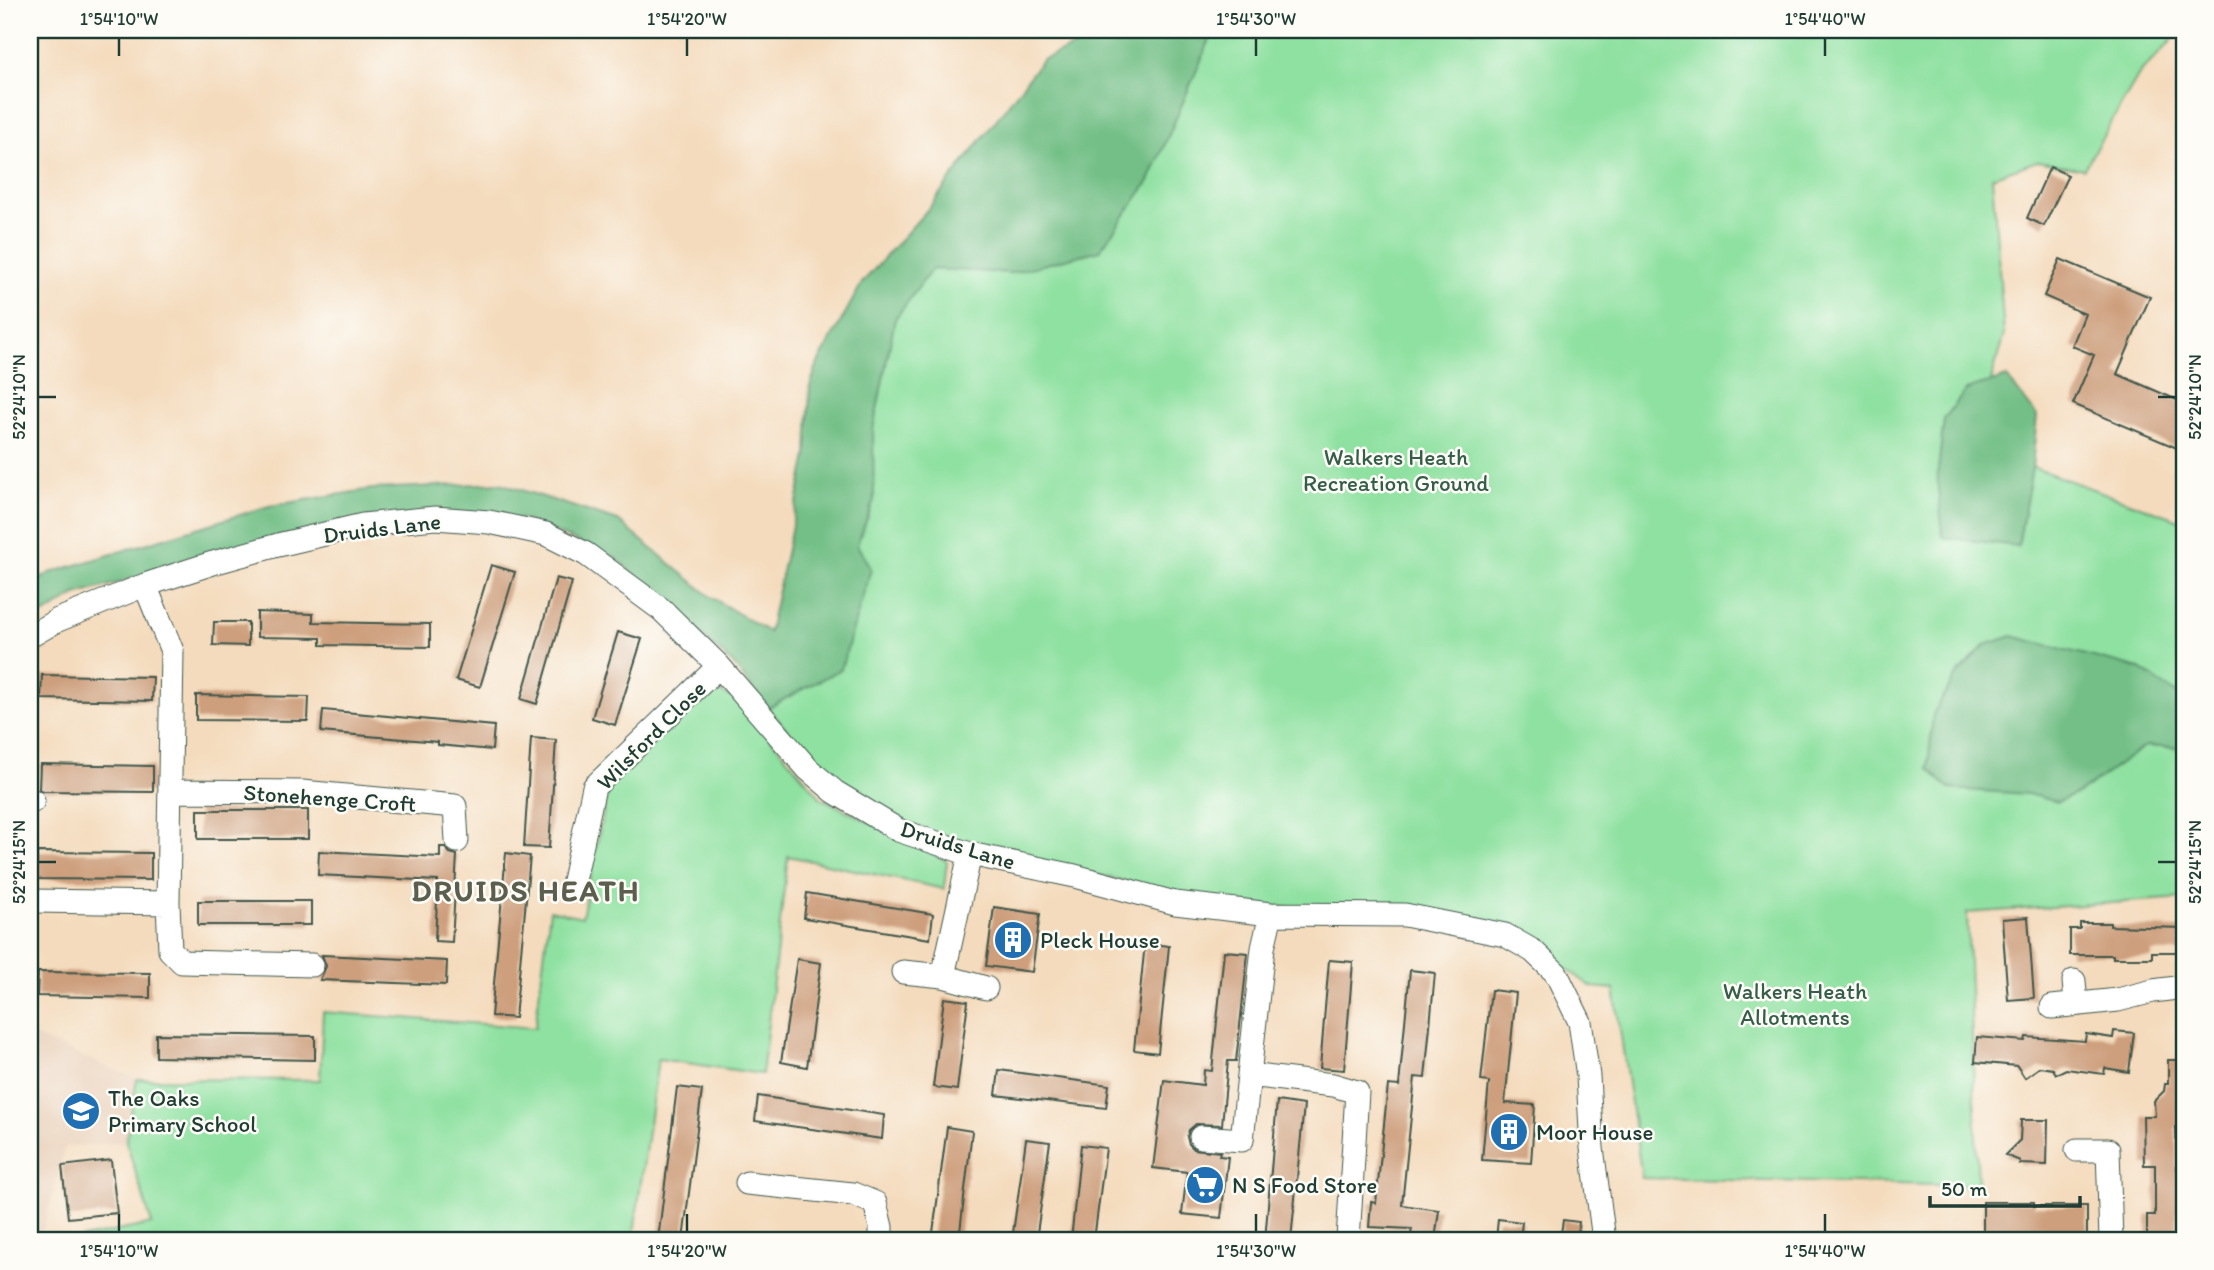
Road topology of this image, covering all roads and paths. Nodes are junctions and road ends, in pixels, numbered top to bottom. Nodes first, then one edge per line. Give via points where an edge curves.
1 (145, 585) junction
2 (30, 636) edge
3 (719, 666) junction
4 (171, 791) junction
5 (457, 841) dead end
6 (970, 854) junction
7 (572, 890) dead end
8 (34, 901) dead end
9 (167, 903) junction
10 (1271, 914) junction
11 (312, 965) dead end
12 (903, 972) dead end
13 (943, 976) junction
14 (2074, 981) dead end
15 (2184, 986) edge
16 (986, 988) dead end
17 (2077, 1004) junction
18 (2052, 1007) dead end
19 (1250, 1075) junction
20 (1201, 1137) dead end
21 (2077, 1150) dead end
22 (747, 1183) dead end
23 (881, 1240) edge
24 (1348, 1240) edge
25 (1604, 1240) edge
26 (2111, 1240) edge

1 - 2 street, Druids Lane
1 - 3 street, Druids Lane via 363,525 435,518 489,522 546,534 586,554 662,610
1 - 4 street via 172,651
3 - 6 street, Druids Lane via 808,769 835,792 898,830
3 - 7 street, Wilsford Close via 594,786
4 - 5 street, Stonehenge Croft via 302,792 455,806
4 - 9 street
6 - 10 street, Druids Lane via 1175,903
6 - 13 street
8 - 9 street
9 - 11 street via 170,950 182,962
10 - 19 street via 1263,948
10 - 25 street, Druids Lane via 1405,915 1505,935 1534,951 1556,973 1580,1022
12 - 13 street
13 - 16 street
14 - 17 street
15 - 17 street
17 - 18 street
19 - 20 street via 1242,1140
19 - 24 street via 1357,1092
21 - 26 street via 2108,1150
22 - 23 street via 853,1194 875,1203

